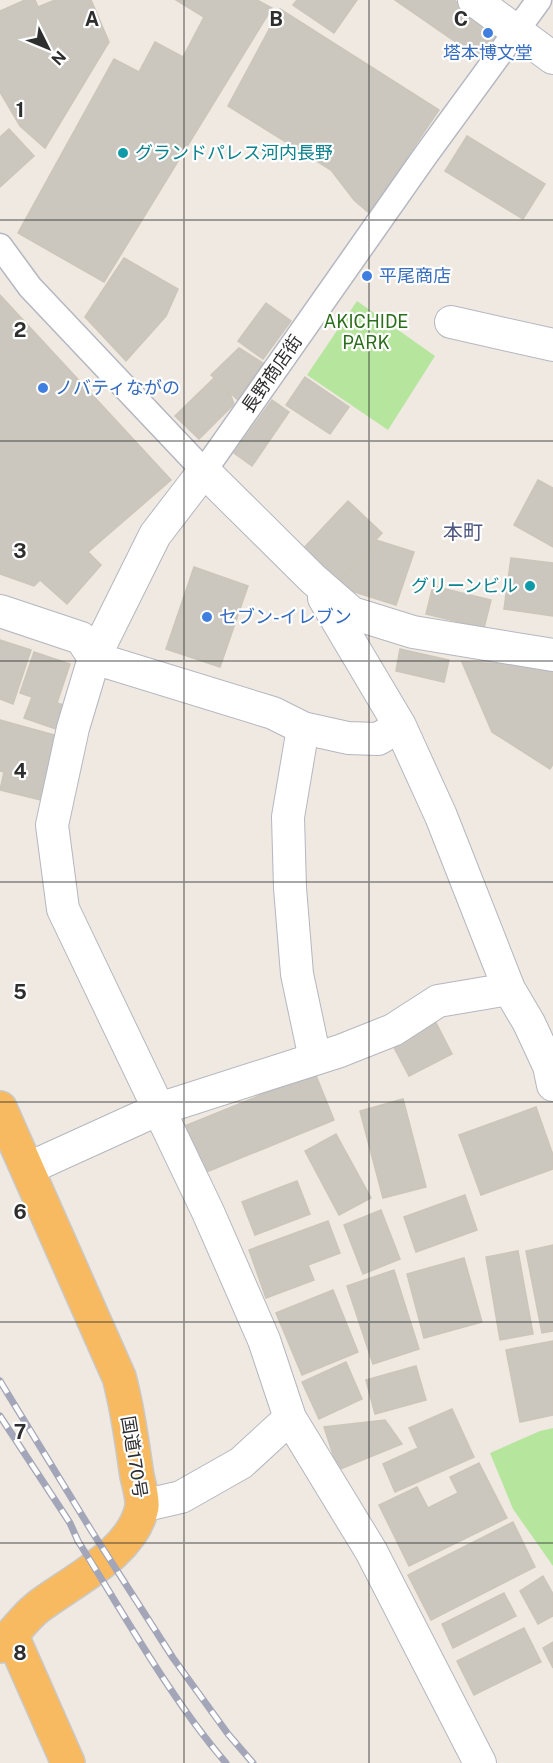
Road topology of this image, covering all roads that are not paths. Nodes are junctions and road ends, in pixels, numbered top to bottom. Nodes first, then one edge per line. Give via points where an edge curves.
1 (474, 0) edge
2 (539, 0) edge
3 (517, 30) junction
4 (553, 58) edge
5 (0, 246) edge
6 (451, 322) dead end
7 (553, 345) edge
8 (204, 471) junction
9 (313, 579) junction
10 (0, 611) edge
11 (553, 655) edge
12 (94, 658) junction
13 (400, 726) junction
14 (303, 728) junction
15 (509, 989) junction
16 (315, 1059) junction
17 (552, 1071) edge
18 (0, 1108) edge
19 (159, 1109) junction
20 (27, 1169) junction
21 (290, 1418) junction
22 (142, 1506) junction
23 (6, 1641) edge
24 (68, 1763) edge
25 (480, 1763) edge

1 - 3 street
2 - 3 street, 長野商店街
3 - 4 street
3 - 8 street, 長野商店街
5 - 8 street via 30,287
6 - 7 street
8 - 9 street
8 - 12 street via 155,535
9 - 11 street via 352,613 413,632
9 - 13 street
10 - 12 street via 81,638
12 - 14 street via 273,713
12 - 19 street via 73,728 52,825 63,909
13 - 14 street via 378,739 348,738
13 - 15 street via 441,816
14 - 16 street via 288,818 290,888 297,974
15 - 16 street via 438,1000 393,1030
15 - 17 street
16 - 19 street
18 - 20 highway, 国道170号
19 - 20 street
19 - 21 street via 264,1340
20 - 22 highway, 国道170号 via 119,1377
21 - 22 street via 241,1463 181,1497
21 - 25 street via 371,1551
22 - 23 highway, 国道170号 via 124,1543 36,1608
23 - 24 highway, 国道170号

